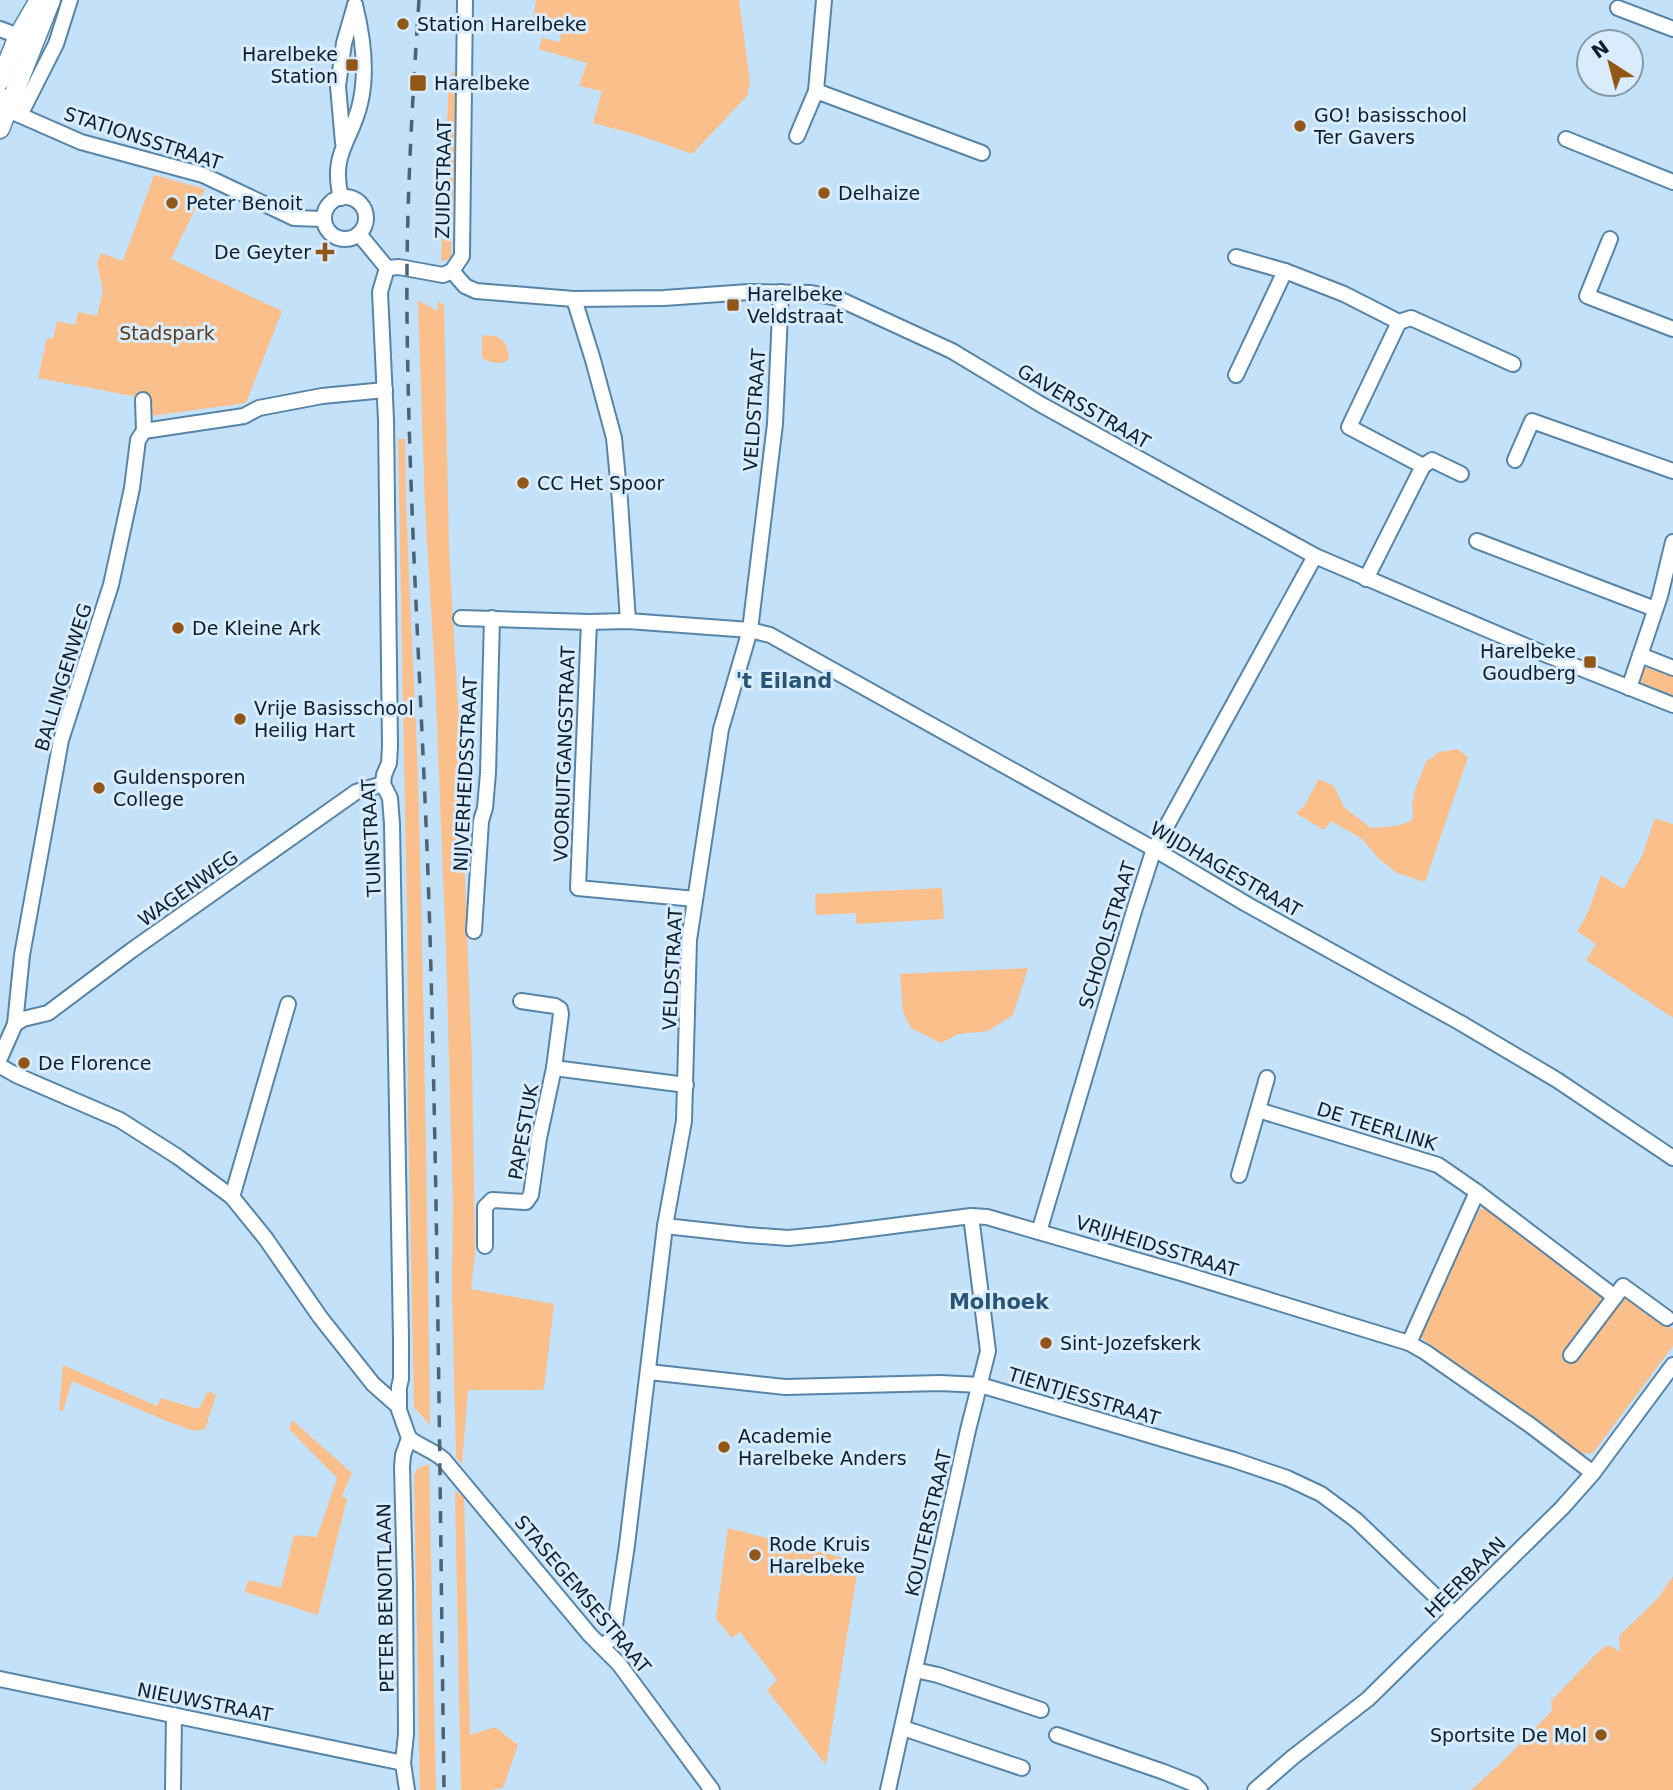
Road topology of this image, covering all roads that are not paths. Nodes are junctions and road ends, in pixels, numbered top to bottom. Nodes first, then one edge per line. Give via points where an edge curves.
1 (39, 0) edge
2 (51, 0) edge
3 (70, 0) edge
4 (465, 0) edge
5 (824, 0) edge
6 (356, 3) edge
7 (1618, 8) dead end
8 (0, 29) edge
9 (1673, 29) edge
10 (26, 39) junction
11 (0, 81) edge
12 (816, 91) junction
13 (9, 106) edge
14 (0, 129) edge
15 (797, 136) dead end
16 (1566, 139) dead end
17 (343, 145) junction
18 (982, 153) dead end
19 (1673, 182) edge
20 (341, 198) junction
21 (324, 219) junction
22 (359, 234) junction
23 (1610, 240) dead end
24 (1236, 257) dead end
25 (387, 268) junction
26 (452, 271) junction
27 (1285, 271) junction
28 (781, 292) junction
29 (574, 299) junction
30 (1399, 322) junction
31 (1673, 329) edge
32 (1513, 364) dead end
33 (1236, 375) dead end
34 (385, 390) junction
35 (143, 400) dead end
36 (144, 431) junction
37 (1515, 460) dead end
38 (1423, 466) junction
39 (1673, 471) edge
40 (1461, 474) dead end
41 (1477, 541) dead end
42 (1673, 542) edge
43 (1315, 556) junction
44 (1366, 579) junction
45 (1663, 602) edge
46 (461, 618) dead end
47 (492, 618) junction
48 (628, 621) junction
49 (589, 622) junction
50 (750, 630) junction
51 (1640, 655) junction
52 (1673, 668) edge
53 (1629, 688) junction
54 (1673, 705) edge
55 (383, 784) junction
56 (1154, 849) junction
57 (695, 900) junction
58 (474, 931) dead end
59 (520, 1001) dead end
60 (288, 1004) dead end
61 (15, 1024) junction
62 (0, 1058) edge
63 (0, 1066) edge
64 (554, 1068) junction
65 (1267, 1079) dead end
66 (686, 1085) junction
67 (1258, 1110) junction
68 (1673, 1158) edge
69 (1240, 1175) dead end
70 (1477, 1192) junction
71 (232, 1197) junction
72 (971, 1216) junction
73 (666, 1226) junction
74 (1039, 1231) junction
75 (485, 1246) dead end
76 (1615, 1297) junction
77 (1667, 1318) dead end
78 (1409, 1343) junction
79 (1572, 1355) dead end
80 (1673, 1364) edge
81 (649, 1372) junction
82 (980, 1385) junction
83 (400, 1407) junction
84 (409, 1438) junction
85 (1593, 1473) junction
86 (1454, 1614) junction
87 (602, 1647) junction
88 (915, 1670) junction
89 (0, 1679) edge
90 (1041, 1710) dead end
91 (174, 1715) junction
92 (903, 1728) junction
93 (1057, 1735) dead end
94 (403, 1763) junction
95 (1022, 1768) dead end
96 (173, 1790) edge
97 (407, 1790) edge
98 (712, 1790) edge
99 (888, 1790) edge
100 (1200, 1790) edge
101 (1255, 1790) edge

1 - 10 main road via 27,19
2 - 10 main road
3 - 13 street via 56,44
4 - 26 street, ZUIDSTRAAT via 462,256
5 - 12 street
6 - 17 street via 338,86
6 - 17 street via 364,49 362,92
7 - 9 street
8 - 10 street
10 - 11 main road
10 - 13 main road
12 - 15 street
12 - 18 street
13 - 14 main road
13 - 21 street, STATIONSSTRAAT via 81,142 203,175 295,218
16 - 19 street
17 - 20 street via 337,176
20 - 21 street via 327,207
20 - 22 street via 356,201 364,210
21 - 22 street via 338,238
22 - 25 street
23 - 31 street via 1587,296
24 - 27 street
25 - 26 street via 443,275
25 - 34 street, TUINSTRAAT via 380,292
26 - 29 street, GAVERSSTRAAT via 476,291
27 - 30 street
27 - 33 street
28 - 29 street, GAVERSSTRAAT
28 - 43 street, GAVERSSTRAAT via 837,298 951,351
28 - 50 street, VELDSTRAAT via 775,424
29 - 48 street via 614,438
30 - 32 street via 1411,318
30 - 38 street via 1349,427
34 - 36 street via 322,396 259,408 244,416
34 - 55 street, TUINSTRAAT via 390,746
35 - 36 street, BALLINGENWEG
36 - 61 street, BALLINGENWEG via 138,440 111,584 61,740 22,955
37 - 39 street via 1532,421
38 - 40 street via 1432,460
38 - 44 street
41 - 45 street
42 - 45 street
43 - 44 street, GAVERSSTRAAT
43 - 56 street, SCHOOLSTRAAT
44 - 53 street, GAVERSSTRAAT
45 - 51 street
46 - 47 street
47 - 49 street
47 - 58 street, NIJVERHEIDSSTRAAT via 488,774
48 - 49 street
48 - 50 street
49 - 57 street, VOORUITGANGSTRAAT via 578,888
50 - 56 street, WIJDHAGESTRAAT via 770,635
50 - 57 street, VELDSTRAAT via 720,729
51 - 52 street
51 - 53 street
53 - 54 street, GAVERSSTRAAT
55 - 61 street, WAGENWEG via 356,792 48,1013
55 - 83 street, TUINSTRAAT via 390,799 392,824
56 - 68 street, WIJDHAGESTRAAT via 1460,1022
56 - 74 street, SCHOOLSTRAAT
57 - 66 street, VELDSTRAAT via 689,940
59 - 64 street, PAPESTUK via 561,1009
60 - 71 street
61 - 62 street, BALLINGENWEG
63 - 71 street via 120,1120
64 - 66 street, PAPESTUK
64 - 75 street, PAPESTUK via 531,1195 526,1202 492,1200 485,1207
65 - 67 street
66 - 73 street, VELDSTRAAT
67 - 69 street
67 - 70 street, DE TEERLINK via 1429,1161
70 - 76 street, DE TEERLINK
70 - 78 street
71 - 83 street via 373,1384
72 - 73 street, VRIJHEIDSSTRAAT via 788,1238
72 - 74 street, VRIJHEIDSSTRAAT
72 - 82 street, KOUTERSTRAAT via 988,1351
73 - 81 street, VELDSTRAAT
74 - 78 street, VRIJHEIDSSTRAAT
76 - 77 street via 1623,1286
76 - 79 street
78 - 85 street, VRIJHEIDSSTRAAT
80 - 85 street, HEERBAAN
81 - 82 street, TIENTJESSTRAAT via 785,1387
81 - 87 street, VELDSTRAAT via 614,1632
82 - 86 street, TIENTJESSTRAAT via 1234,1460 1321,1494 1356,1520
82 - 88 street, KOUTERSTRAAT
83 - 84 street, PETER BENOITLAAN
84 - 87 street, STASEGEMSESTRAAT via 444,1460
84 - 94 street, PETER BENOITLAAN via 402,1467
85 - 86 street, HEERBAAN
86 - 101 street, HEERBAAN via 1368,1699
87 - 98 street, STASEGEMSESTRAAT
88 - 90 street
88 - 92 street, KOUTERSTRAAT
89 - 91 street, NIEUWSTRAAT
91 - 94 street, NIEUWSTRAAT
91 - 96 street
92 - 95 street
92 - 99 street, KOUTERSTRAAT
93 - 100 street via 1164,1772
94 - 97 street, PETER BENOITLAAN

